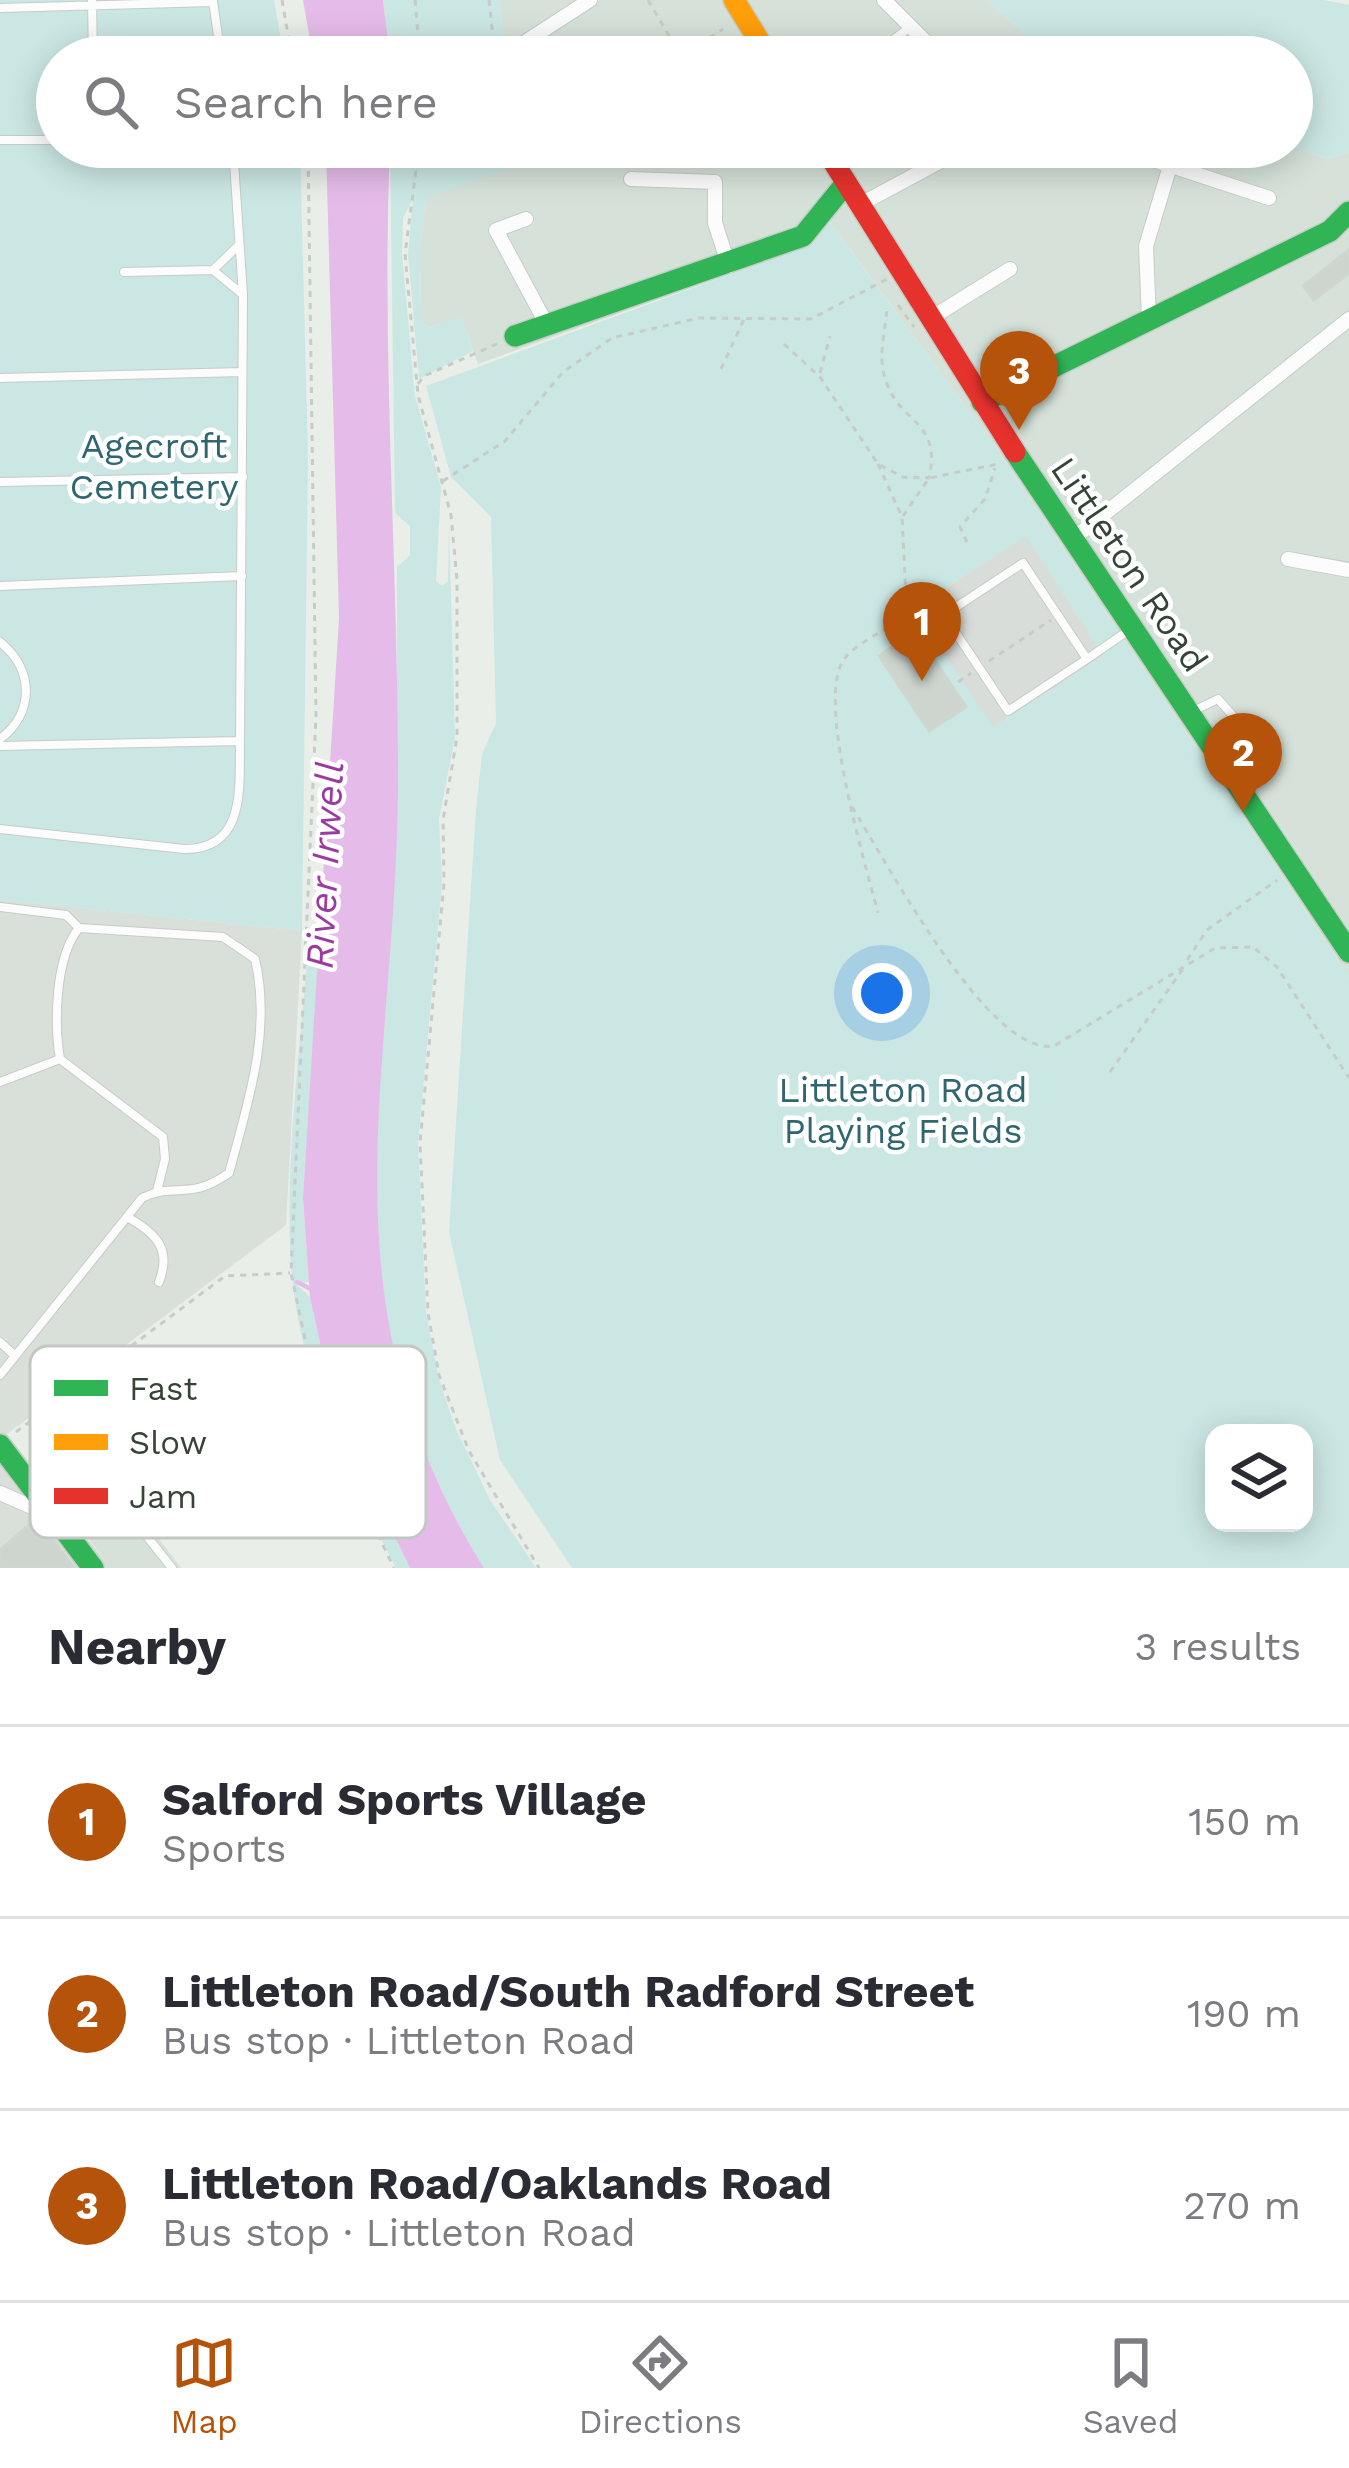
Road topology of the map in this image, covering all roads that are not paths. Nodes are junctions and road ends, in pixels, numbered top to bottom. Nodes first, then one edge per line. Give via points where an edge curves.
1 (590, 0) edge
2 (734, 0) edge
3 (884, 0) edge
4 (213, 1) edge
5 (92, 3) edge
6 (0, 8) edge
7 (909, 28) junction
8 (93, 36) edge
9 (218, 36) edge
10 (536, 36) edge
11 (756, 36) edge
12 (898, 36) edge
13 (918, 36) edge
14 (0, 140) edge
15 (36, 140) edge
16 (235, 168) edge
17 (837, 168) edge
18 (928, 168) edge
19 (1169, 168) edge
20 (1176, 168) edge
21 (631, 179) dead end
22 (846, 183) junction
23 (1269, 198) dead end
24 (859, 205) junction
25 (1349, 212) edge
26 (526, 219) dead end
27 (241, 244) junction
28 (729, 266) junction
29 (1010, 268) dead end
30 (213, 270) junction
31 (124, 272) dead end
32 (243, 296) junction
33 (931, 318) junction
34 (1349, 319) edge
35 (1149, 320) junction
36 (547, 325) junction
37 (515, 336) road end
38 (242, 372) junction
39 (0, 378) edge
40 (982, 402) junction
41 (242, 476) junction
42 (0, 482) edge
43 (1073, 539) junction
44 (1288, 560) dead end
45 (1349, 569) edge
46 (242, 576) junction
47 (0, 586) edge
48 (1133, 627) junction
49 (0, 642) edge
50 (1087, 659) junction
51 (1190, 713) junction
52 (240, 741) junction
53 (0, 743) edge
54 (1215, 750) junction
55 (0, 829) edge
56 (0, 907) edge
57 (79, 928) junction
58 (1345, 938) edge
59 (61, 1059) junction
60 (0, 1082) edge
61 (157, 1191) junction
62 (127, 1217) junction
63 (159, 1282) dead end
64 (0, 1342) edge
65 (14, 1355) junction
66 (0, 1375) edge
67 (0, 1444) edge
68 (30, 1484) edge
69 (0, 1493) edge
70 (30, 1506) edge
71 (70, 1538) edge
72 (149, 1538) edge
73 (93, 1568) edge
74 (172, 1568) edge

1 - 10 street
2 - 11 street
3 - 7 street
4 - 5 lane
4 - 9 lane
5 - 6 lane
5 - 8 lane
7 - 12 lane
7 - 13 street
14 - 15 lane
16 - 27 lane
17 - 22 street, Littleton Road
18 - 24 street
19 - 35 street via 1146,246
20 - 23 street
21 - 28 street via 715,182 715,223
22 - 24 street, Littleton Road
22 - 28 street via 803,236
24 - 33 street, Littleton Road
25 - 35 street via 1330,231
26 - 36 street via 496,230
27 - 30 lane
27 - 32 lane
28 - 36 street
29 - 33 street
30 - 31 lane
30 - 32 lane
32 - 38 lane
33 - 40 street, Littleton Road
34 - 43 street
35 - 40 street
36 - 37 street
38 - 39 lane
38 - 41 lane
40 - 43 street, Littleton Road
41 - 42 lane
41 - 46 lane
43 - 48 street, Littleton Road
44 - 45 street
46 - 47 lane
46 - 52 lane
48 - 50 lane
48 - 51 street, Littleton Road
49 - 53 lane via 23,670 27,693
50 - 50 lane via 1022,563 944,615 1008,711
51 - 54 street, Littleton Road
51 - 54 lane via 1218,698 1231,710 1237,732
52 - 53 lane
52 - 55 lane via 237,814 210,845
54 - 58 street, Littleton Road
56 - 57 lane via 66,915
57 - 59 lane via 69,940 55,1031
57 - 61 lane via 223,938 255,959 261,1026 229,1173 200,1192
59 - 60 lane
59 - 61 lane via 163,1137
61 - 62 lane
62 - 63 lane via 164,1247
62 - 65 lane
64 - 65 lane
65 - 66 lane
67 - 68 street
69 - 70 street
71 - 73 street
72 - 74 lane

